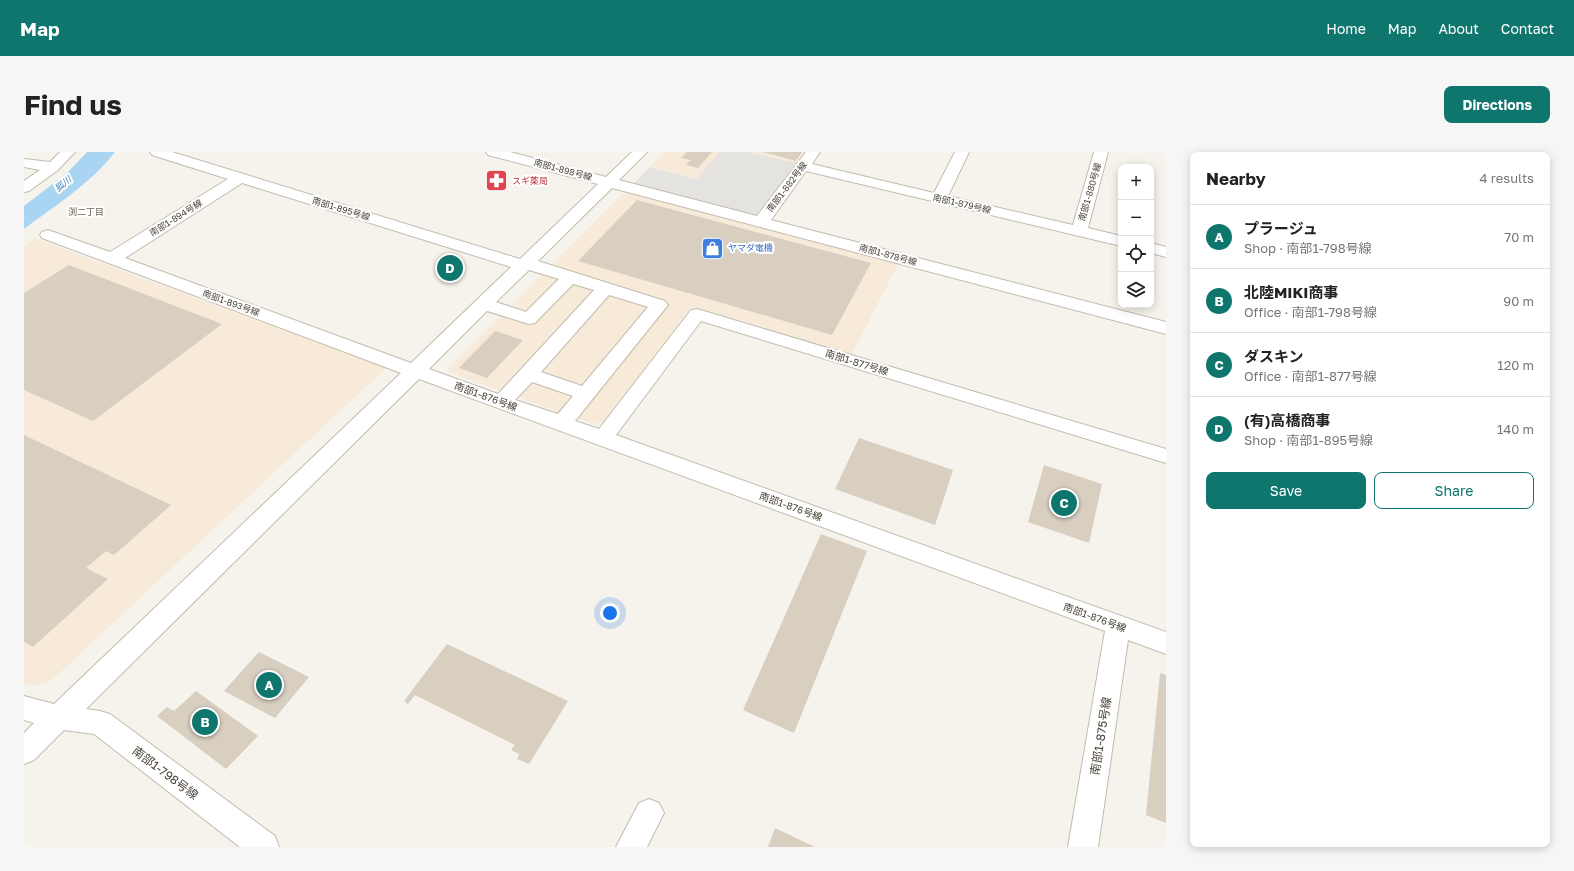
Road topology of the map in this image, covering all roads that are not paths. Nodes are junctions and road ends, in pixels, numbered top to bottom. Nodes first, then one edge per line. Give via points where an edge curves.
1 (68, 152) edge
2 (158, 152) edge
3 (209, 152) edge
4 (493, 152) edge
5 (640, 152) edge
6 (813, 152) edge
7 (962, 152) edge
8 (1101, 152) edge
9 (191, 162) junction
10 (24, 163) edge
11 (802, 166) junction
12 (53, 167) junction
13 (240, 178) junction
14 (609, 182) junction
15 (24, 188) edge
16 (938, 198) junction
17 (760, 222) junction
18 (1079, 231) junction
19 (48, 235) dead end
20 (1118, 240) edge
21 (1154, 249) edge
22 (1166, 252) edge
23 (111, 259) junction
24 (525, 264) junction
25 (570, 277) junction
26 (606, 288) junction
27 (484, 304) junction
28 (1166, 328) edge
29 (415, 371) junction
30 (528, 374) junction
31 (586, 394) junction
32 (502, 402) junction
33 (562, 423) junction
34 (603, 438) junction
35 (1166, 456) edge
36 (1118, 625) junction
37 (1166, 643) edge
38 (24, 708) edge
39 (58, 717) junction
40 (24, 751) edge
41 (649, 812) dead end
42 (264, 847) edge
43 (631, 847) edge
44 (1083, 847) edge

1 - 12 street
2 - 9 street, 南部1-895号線
3 - 9 street
4 - 14 street, 南部1-898号線
5 - 14 street
6 - 11 street, 南部1-882号線
7 - 16 street
8 - 18 street, 南部1-880号線
9 - 13 street, 南部1-895号線
10 - 12 street
11 - 16 street, 南部1-879号線
11 - 17 street, 南部1-882号線
12 - 15 street
13 - 23 street, 南部1-894号線
13 - 24 street, 南部1-895号線
14 - 17 street, 南部1-878号線
14 - 24 street
16 - 18 street, 南部1-879号線
17 - 28 street, 南部1-878号線
18 - 20 street, 南部1-879号線
19 - 23 street, 南部1-893号線
21 - 22 street
23 - 29 street, 南部1-893号線
24 - 25 street, 南部1-895号線
24 - 27 street
25 - 26 street, 南部1-895号線
25 - 27 street via 529,319
26 - 30 street
26 - 31 street, 南部1-895号線 via 659,305
27 - 29 street
29 - 32 street, 南部1-876号線
29 - 39 street
30 - 31 street
30 - 32 street
31 - 33 street
32 - 33 street, 南部1-876号線
33 - 34 street, 南部1-876号線
34 - 35 street, 南部1-877号線 via 697,314
34 - 36 street, 南部1-876号線
36 - 37 street, 南部1-876号線
36 - 44 street, 南部1-875号線
38 - 39 street, 南部1-798号線
39 - 40 street
39 - 42 street, 南部1-798号線 via 100,723
41 - 43 street

